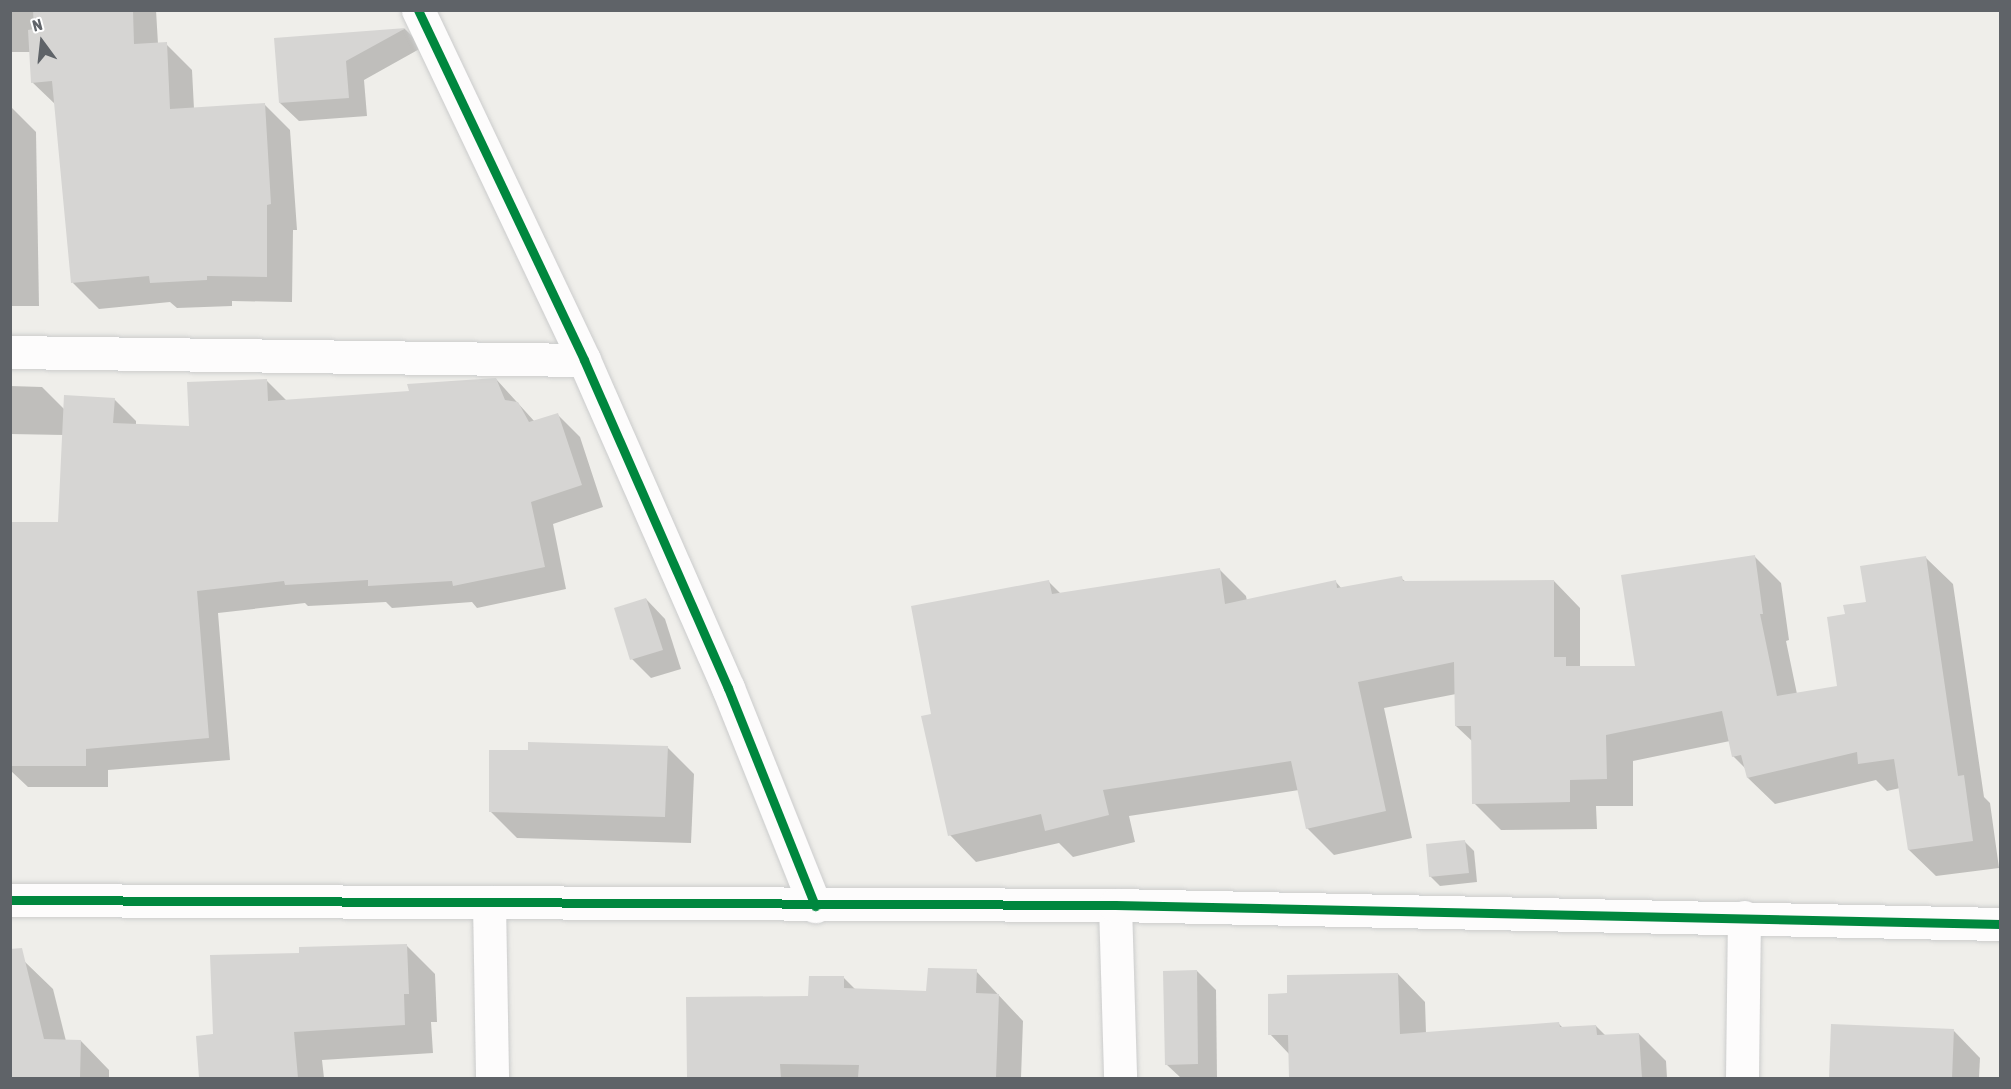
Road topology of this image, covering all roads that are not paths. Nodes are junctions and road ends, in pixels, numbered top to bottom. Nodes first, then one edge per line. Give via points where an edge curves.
1 (418, 10) edge
2 (10, 352) edge
3 (584, 360) junction
4 (10, 900) edge
5 (489, 902) junction
6 (1115, 905) junction
7 (815, 906) junction
8 (1744, 917) junction
9 (2001, 924) edge
10 (492, 1078) edge
11 (1120, 1078) edge
12 (1742, 1078) edge

1 - 3 street
2 - 3 street
3 - 7 street via 728,688
4 - 5 street
5 - 7 street
5 - 10 street
6 - 7 street
6 - 8 street
6 - 11 street
8 - 9 street
8 - 12 street

